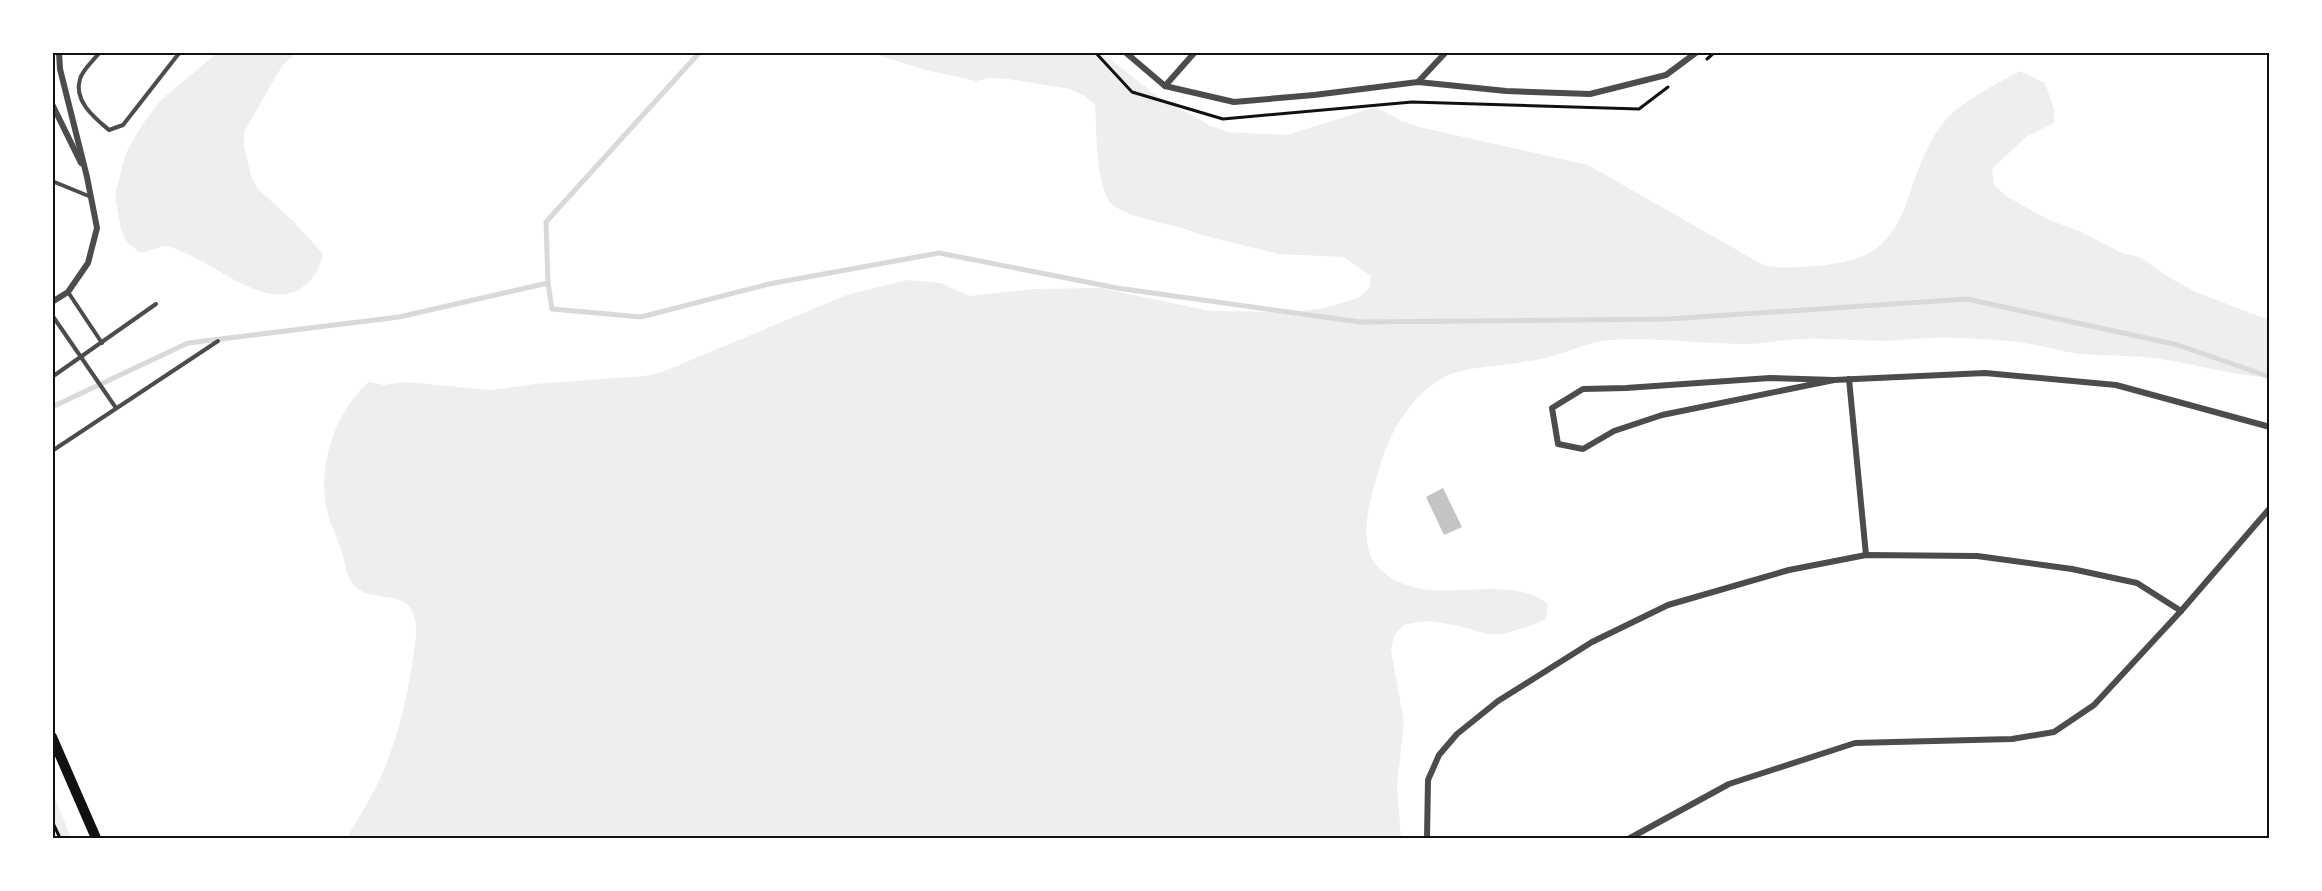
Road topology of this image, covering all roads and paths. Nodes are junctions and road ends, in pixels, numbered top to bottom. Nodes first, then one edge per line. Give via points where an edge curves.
1 (59, 52) edge
2 (100, 52) edge
3 (180, 52) edge
4 (1095, 52) edge
5 (1125, 52) edge
6 (1195, 52) edge
7 (1446, 52) edge
8 (1696, 52) edge
9 (1715, 52) edge
10 (1706, 60) dead end
11 (1677, 81) dead end
12 (1418, 82) junction
13 (1165, 86) junction
14 (52, 104) edge
15 (87, 177) junction
16 (52, 181) edge
17 (91, 197) junction
18 (68, 292) junction
19 (52, 302) edge
20 (156, 304) dead end
21 (52, 315) edge
22 (218, 340) dead end
23 (102, 343) junction
24 (81, 357) junction
25 (52, 377) edge
26 (1849, 379) junction
27 (1834, 380) junction
28 (116, 408) junction
29 (2270, 427) edge
30 (52, 451) edge
31 (2270, 508) edge
32 (1866, 555) junction
33 (2181, 611) junction
34 (52, 737) edge
35 (52, 821) edge
36 (60, 838) edge
37 (96, 838) edge
38 (1427, 838) edge
39 (1632, 838) edge

1 - 15 street
2 - 3 lane via 80,79 81,98 89,112 109,130 123,125
4 - 11 path via 1132,92 1223,119 1412,102 1639,109
5 - 13 street
6 - 13 street
7 - 12 street
8 - 12 street via 1666,75 1590,94
9 - 10 path
12 - 13 street via 1234,102
14 - 15 street
15 - 17 street
16 - 17 lane
17 - 18 street via 97,228 88,263
18 - 19 street
18 - 23 lane
20 - 23 lane
21 - 24 lane
22 - 28 lane
23 - 24 lane
24 - 25 lane
24 - 28 lane
26 - 27 street
26 - 29 street via 1985,373 2116,385
26 - 32 street
27 - 27 street via 1662,415 1614,430 1583,449 1558,444 1552,408 1583,389 1770,378
28 - 30 lane
31 - 33 street
32 - 33 street via 1977,556 2072,569 2137,583
32 - 38 street via 1790,570 1668,605 1592,642 1498,700 1457,734 1439,755 1428,780
33 - 39 street via 2094,705 2054,732 2012,739 1856,743 1729,784
34 - 37 main road
35 - 36 path

